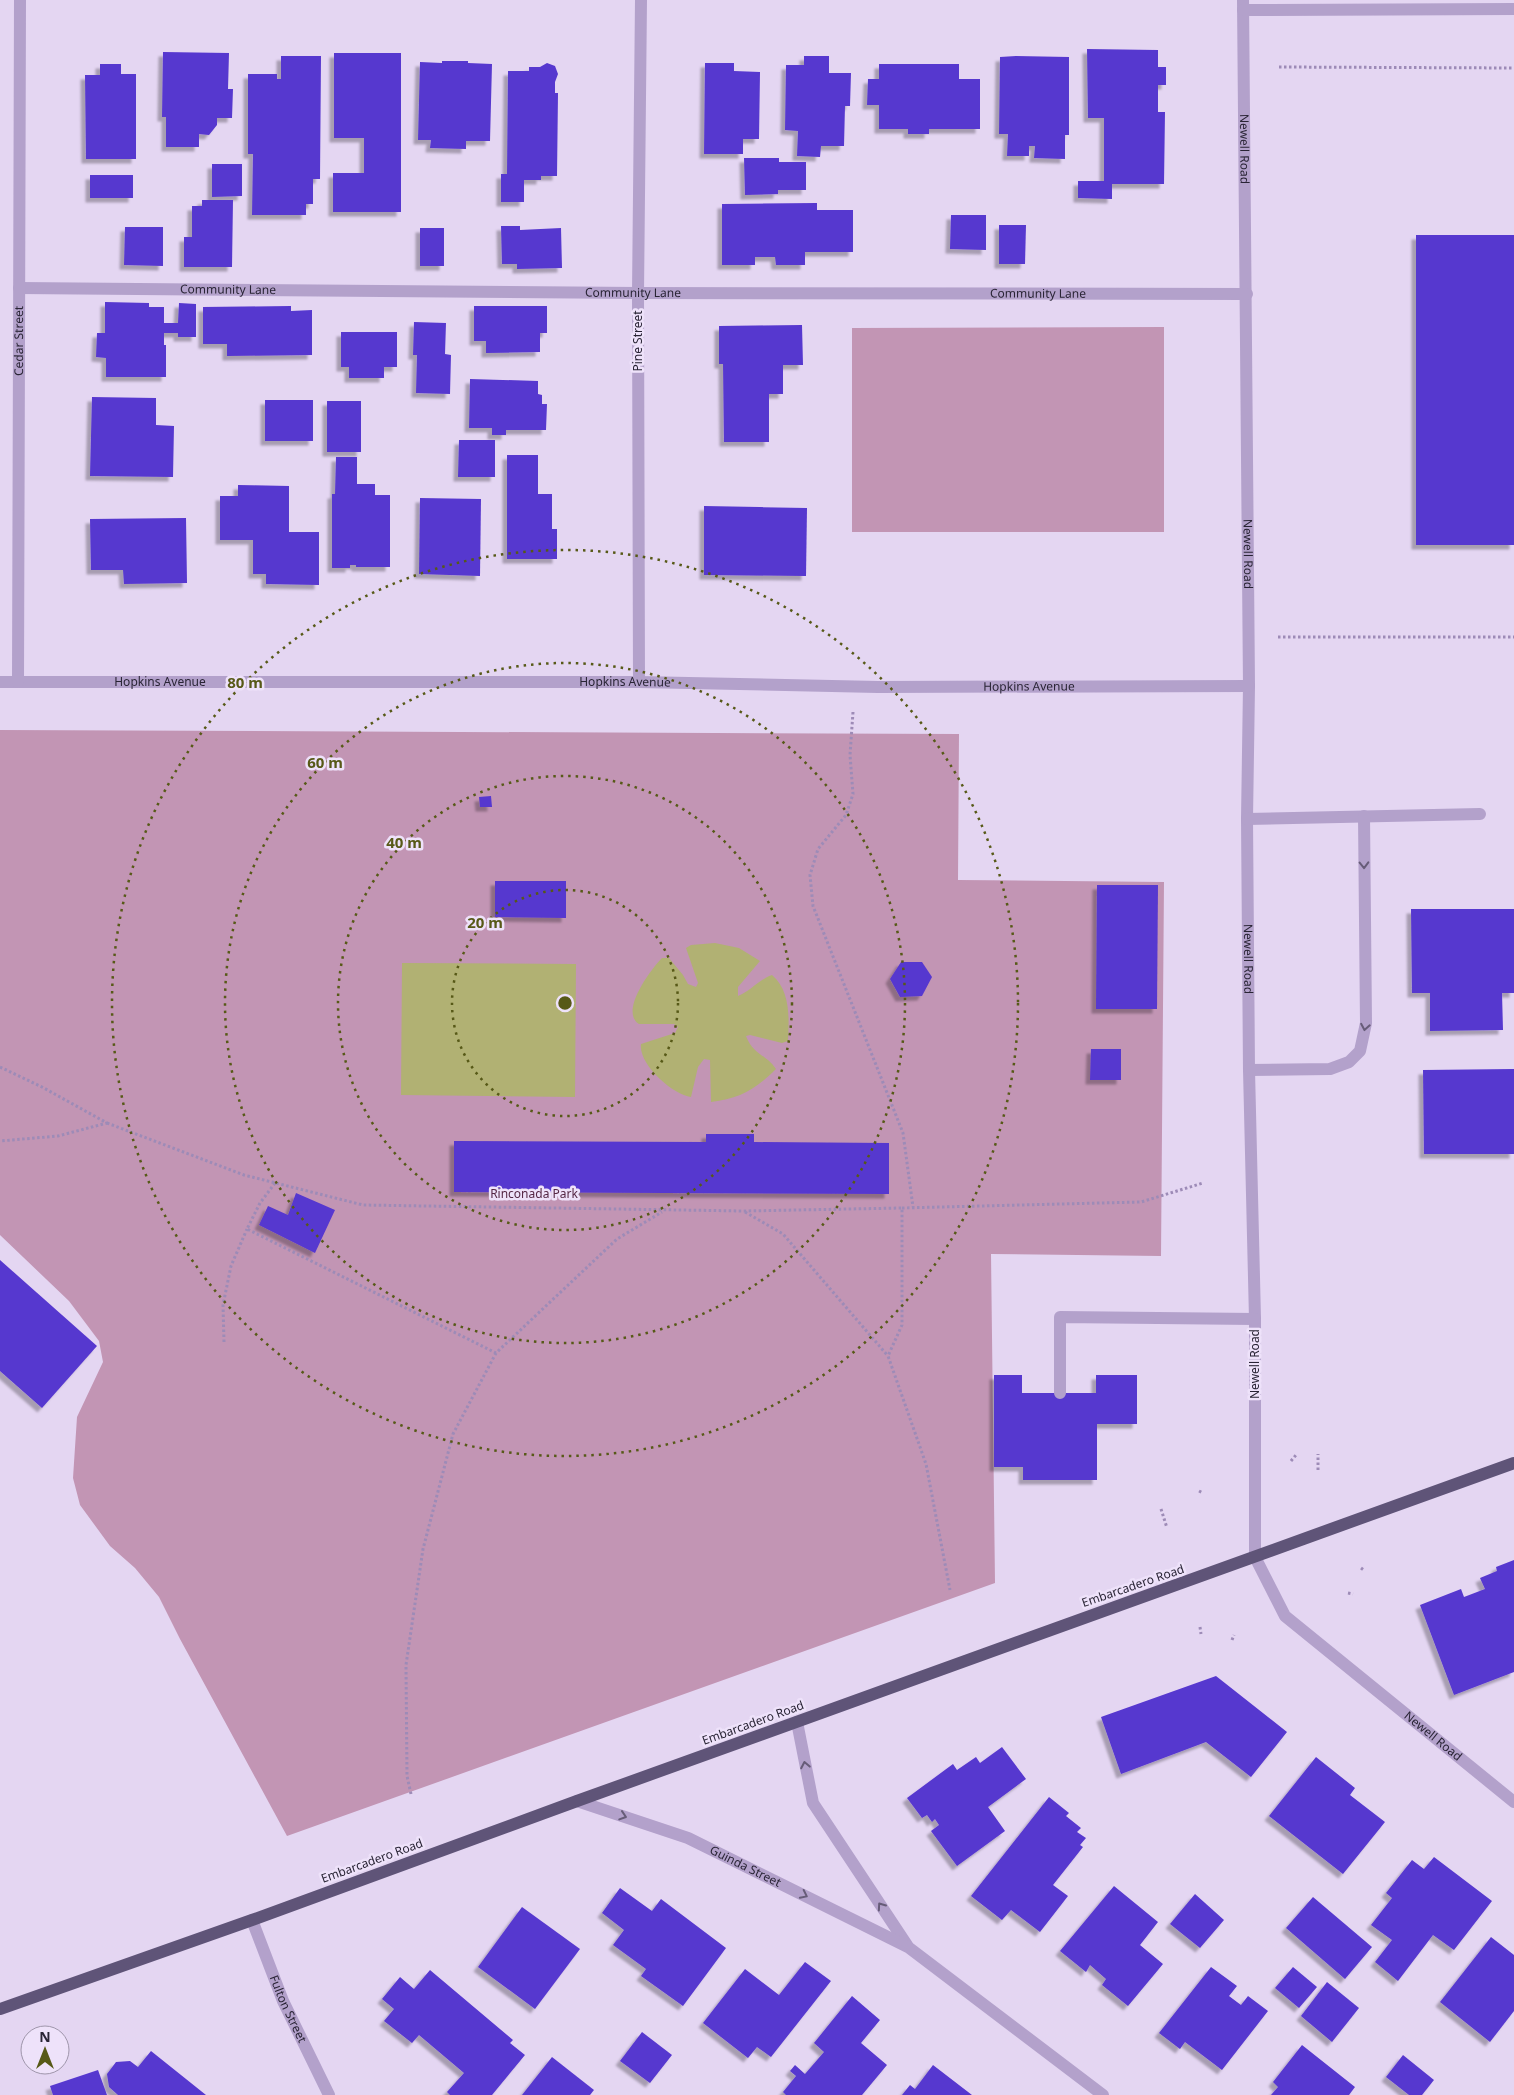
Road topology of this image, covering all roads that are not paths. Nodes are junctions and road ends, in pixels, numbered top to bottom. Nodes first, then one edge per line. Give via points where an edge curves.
1 (20, 0) edge
2 (641, 0) edge
3 (1243, 5) edge
4 (1514, 9) edge
5 (19, 288) junction
6 (638, 293) junction
7 (1247, 294) junction
8 (0, 682) edge
9 (18, 682) junction
10 (639, 682) junction
11 (1249, 686) junction
12 (1480, 814) dead end
13 (1364, 816) junction
14 (1247, 819) junction
15 (1249, 1070) junction
16 (1255, 1319) junction
17 (1060, 1393) dead end
18 (1514, 1463) edge
19 (1255, 1557) junction
20 (797, 1722) junction
21 (577, 1801) junction
22 (1514, 1802) edge
23 (252, 1920) junction
24 (908, 1947) junction
25 (0, 2008) edge
26 (329, 2095) edge
27 (1103, 2095) edge

1 - 5 street, Cedar Street
2 - 6 street, Pine Street
3 - 4 street
3 - 7 street, Newell Road
5 - 6 street, Community Lane
5 - 9 street, Cedar Street
6 - 7 street, Community Lane
6 - 10 street, Pine Street
7 - 11 street, Newell Road
8 - 9 street, Hopkins Avenue
9 - 10 street, Hopkins Avenue
10 - 11 street, Hopkins Avenue via 858,687
11 - 14 street, Newell Road
12 - 13 street
13 - 14 street
13 -> 15 street via 1366,1023 1360,1051 1350,1062 1330,1069
14 - 15 street, Newell Road
15 - 16 street, Newell Road
16 - 17 street via 1060,1317
16 - 19 street, Newell Road
18 - 19 main road, Embarcadero Road
19 - 20 main road, Embarcadero Road
19 - 22 street, Newell Road via 1285,1616
20 - 21 main road, Embarcadero Road
24 -> 20 street, Guinda Street via 813,1803
21 - 23 main road, Embarcadero Road
21 -> 24 street, Guinda Street via 688,1838
23 - 25 main road, Embarcadero Road
23 - 26 street, Fulton Street via 283,2001
24 - 27 street, Guinda Street

